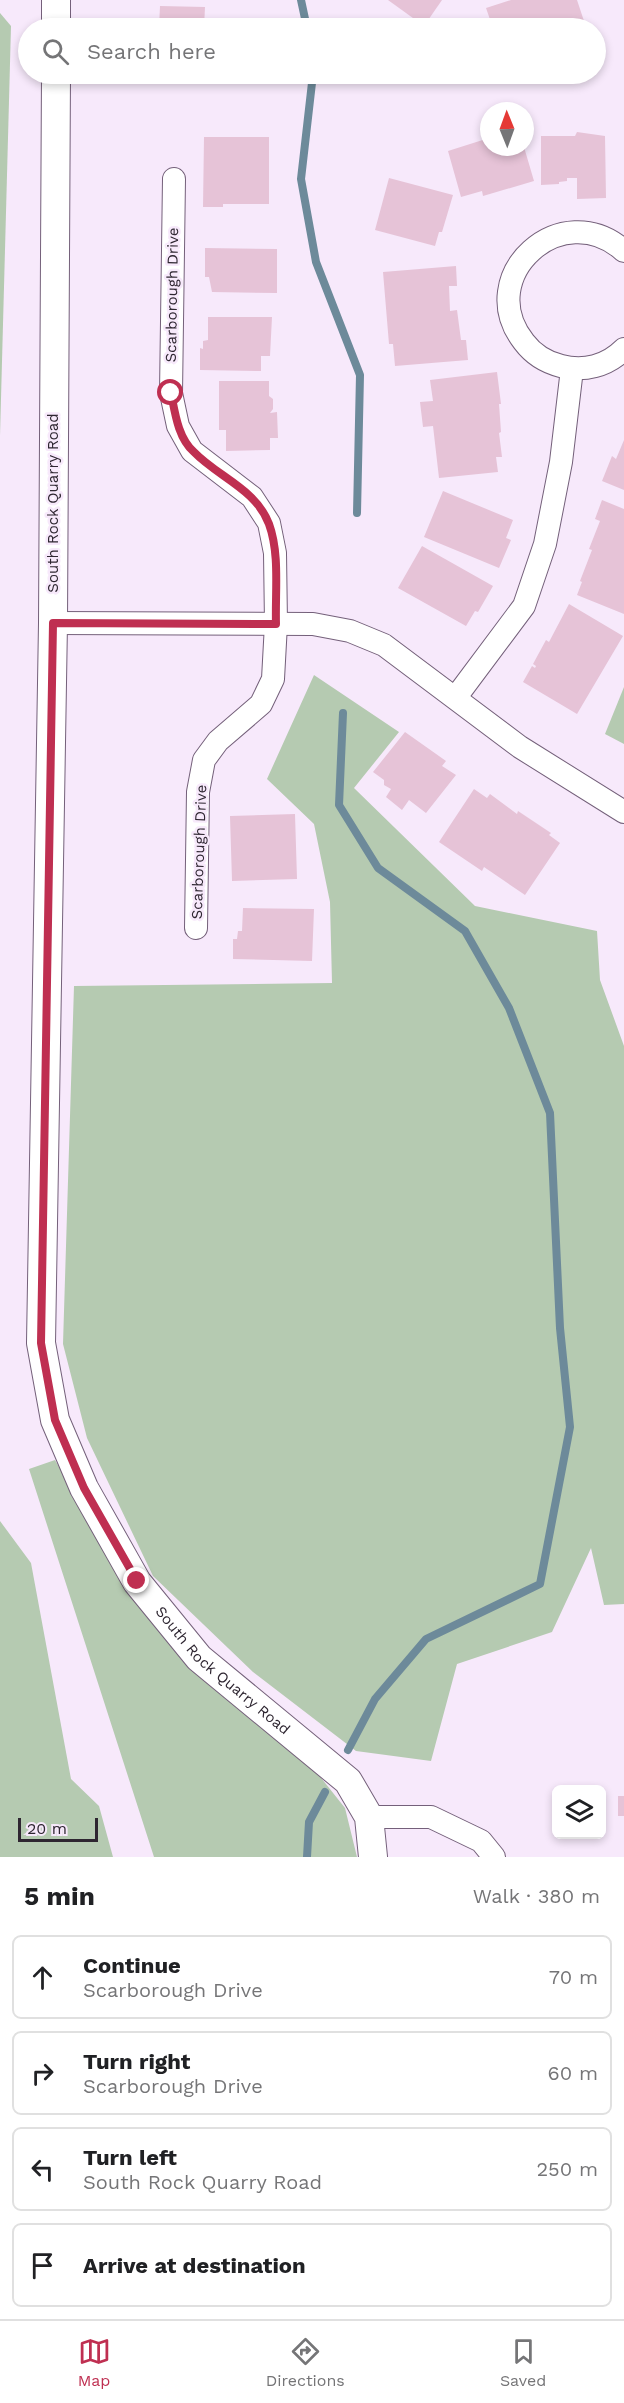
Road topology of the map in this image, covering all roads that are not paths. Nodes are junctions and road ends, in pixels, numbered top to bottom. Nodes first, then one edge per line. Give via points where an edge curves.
1 (56, 0) edge
2 (56, 18) edge
3 (56, 84) edge
4 (174, 179) dead end
5 (624, 251) edge
6 (624, 350) edge
7 (572, 369) junction
8 (53, 623) junction
9 (276, 624) junction
10 (456, 698) junction
11 (624, 812) edge
12 (196, 927) dead end
13 (369, 1817) junction
14 (373, 1857) edge
15 (494, 1857) edge

1 - 2 street
3 - 8 street, South Rock Quarry Road
4 - 9 street, Scarborough Drive via 171,393 178,426 192,451 252,497 268,523 275,553
5 - 7 street via 594,233 571,232 549,237 530,250 516,268 509,290 509,312 517,333 531,351 550,363
6 - 7 street via 595,367
7 - 10 street via 561,462 545,544 524,606
8 - 9 street
8 - 13 street, South Rock Quarry Road via 41,1343 55,1420 84,1488 137,1581 199,1658 348,1781
9 - 10 street via 313,624 350,631 384,645
9 - 12 street, Scarborough Drive via 273,679 261,704 218,741 204,760 198,792
10 - 11 street via 520,747
13 - 14 street, South Rock Quarry Road
13 - 15 street via 430,1816 481,1840

